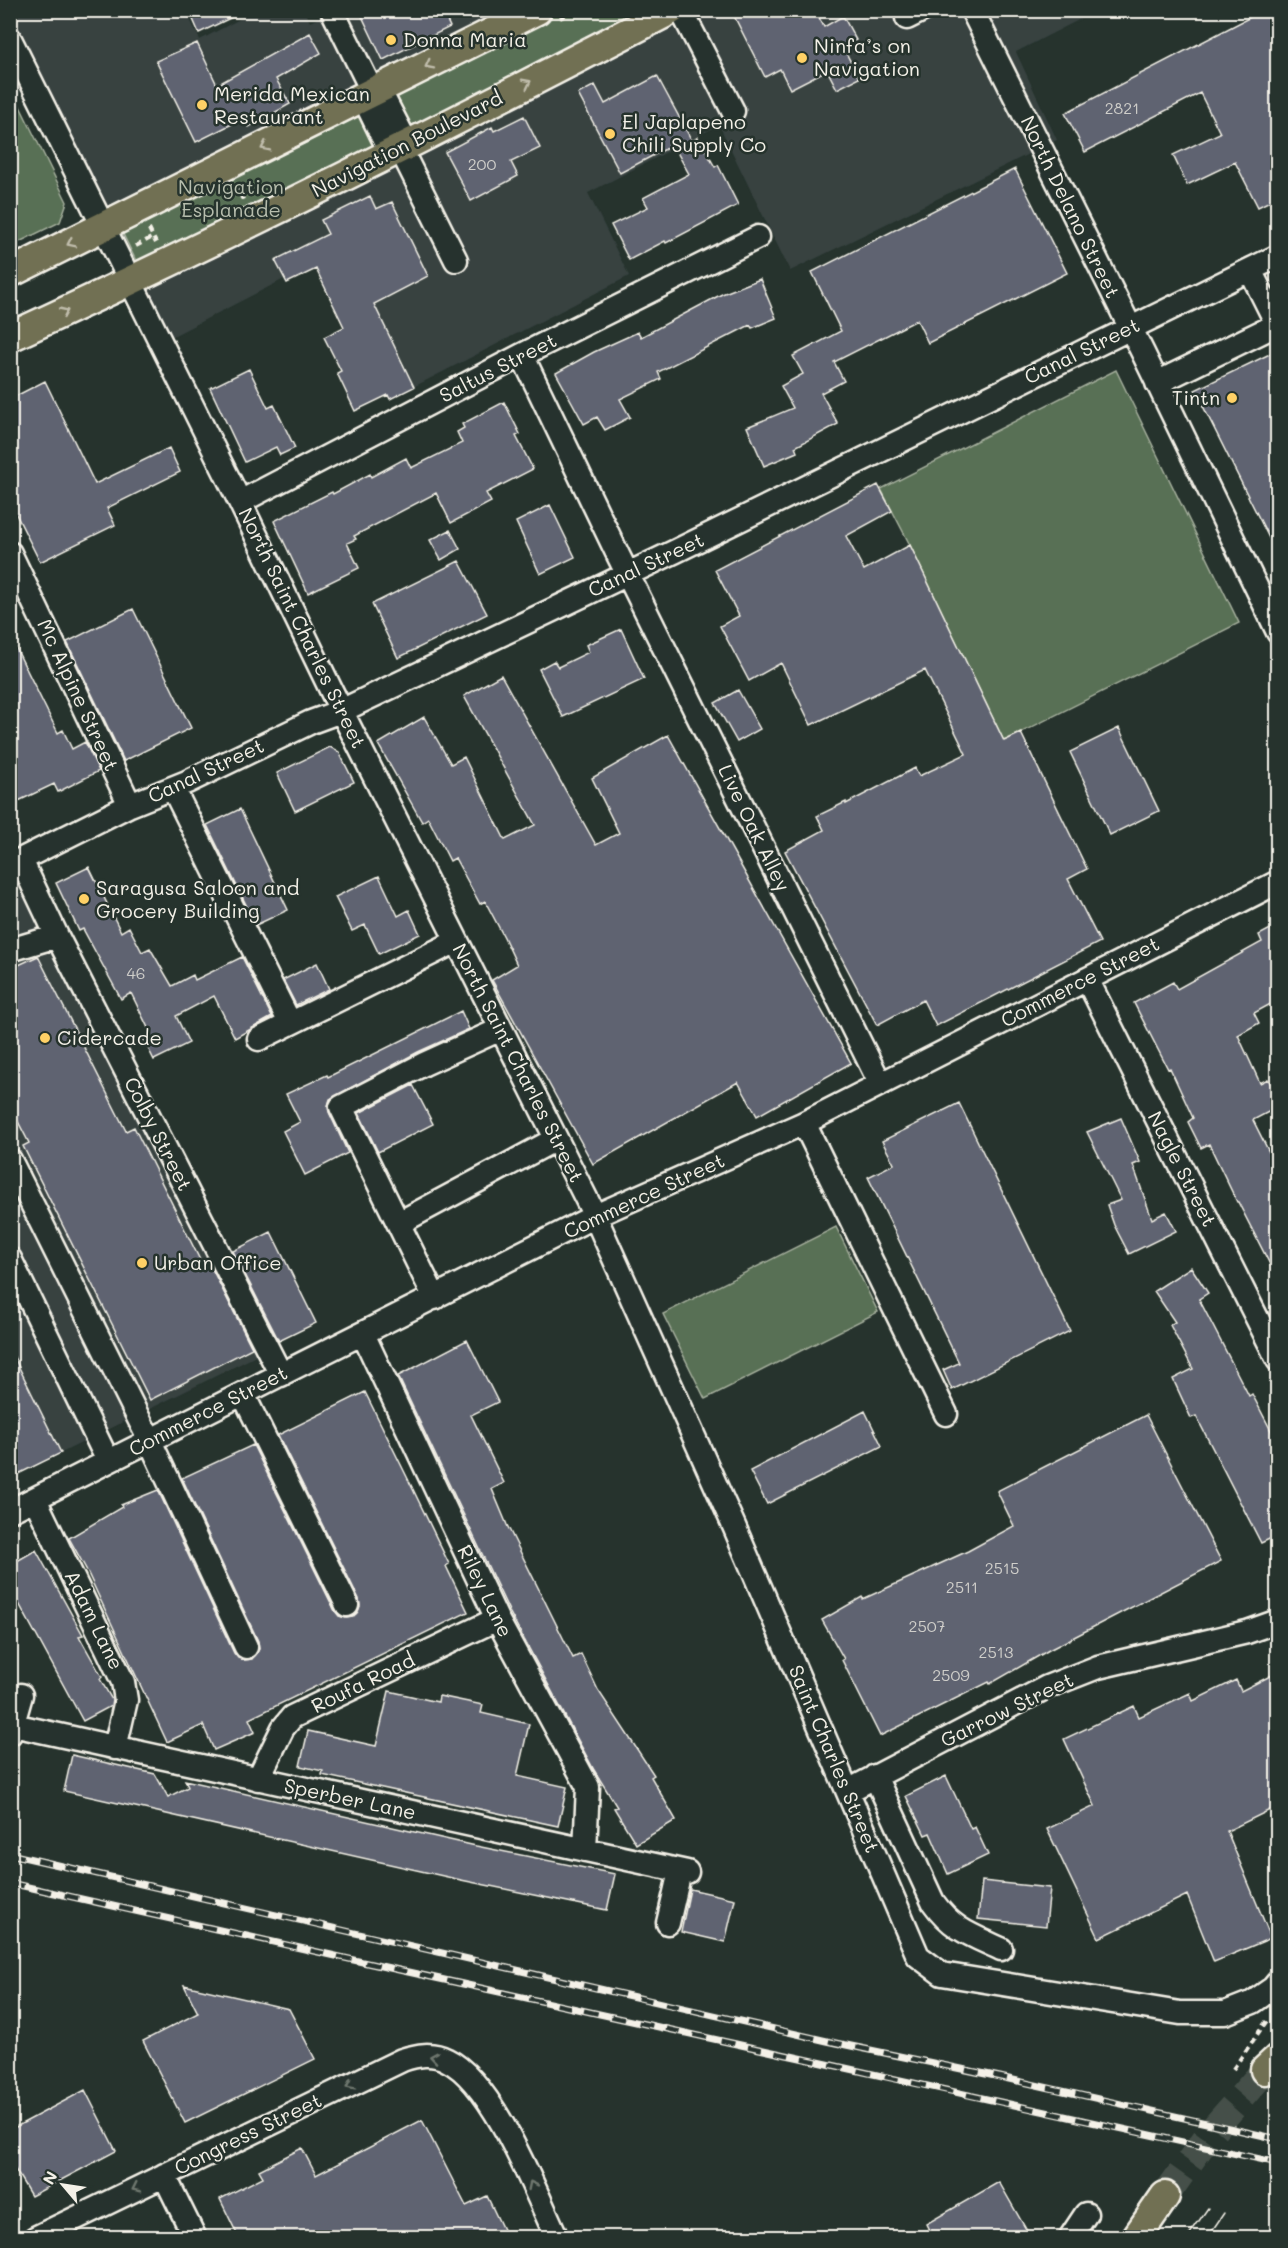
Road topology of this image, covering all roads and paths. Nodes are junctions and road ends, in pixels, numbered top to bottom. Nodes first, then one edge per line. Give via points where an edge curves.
1 (332, 10) edge
2 (537, 10) edge
3 (671, 10) edge
4 (681, 10) edge
5 (972, 10) edge
6 (10, 39) edge
7 (373, 93) junction
8 (733, 111) dead end
9 (400, 148) junction
10 (234, 183) dead end
11 (251, 194) dead end
12 (158, 222) dead end
13 (103, 228) junction
14 (153, 237) junction
15 (758, 237) dead end
16 (133, 248) dead end
17 (160, 251) dead end
18 (1278, 256) edge
19 (456, 260) dead end
20 (1250, 270) junction
21 (10, 273) edge
22 (130, 282) junction
23 (1277, 324) edge
24 (1130, 328) junction
25 (10, 337) edge
26 (522, 355) junction
27 (1157, 383) junction
28 (240, 502) junction
29 (10, 554) edge
30 (627, 574) junction
31 (1278, 632) edge
32 (341, 711) junction
33 (173, 788) junction
34 (130, 805) junction
35 (16, 862) edge
36 (1278, 882) edge
37 (57, 936) junction
38 (457, 941) junction
39 (10, 950) edge
40 (1087, 979) junction
41 (290, 1023) junction
42 (501, 1029) junction
43 (259, 1039) dead end
44 (880, 1083) junction
45 (804, 1123) junction
46 (556, 1139) junction
47 (10, 1160) edge
48 (595, 1216) junction
49 (399, 1223) junction
50 (10, 1259) edge
51 (435, 1298) junction
52 (363, 1334) junction
53 (1278, 1359) edge
54 (281, 1375) junction
55 (243, 1394) junction
56 (946, 1414) dead end
57 (150, 1441) junction
58 (108, 1461) junction
59 (34, 1499) junction
60 (10, 1511) edge
61 (347, 1605) dead end
62 (497, 1619) junction
63 (1278, 1620) edge
64 (246, 1647) dead end
65 (21, 1695) dead end
66 (12, 1730) edge
67 (115, 1748) junction
68 (875, 1776) junction
69 (258, 1779) junction
70 (848, 1791) junction
71 (585, 1850) junction
72 (668, 1923) dead end
73 (1001, 1949) dead end
74 (1278, 1982) edge
75 (1278, 2013) edge
76 (1233, 2069) dead end
77 (164, 2175) junction
78 (1165, 2196) tunnel mouth
79 (1086, 2214) dead end
80 (35, 2238) edge
81 (195, 2238) edge
82 (557, 2238) edge
83 (1070, 2238) edge
84 (1136, 2238) edge

1 - 7 street
2 -> 7 main road
9 -> 3 main road, Navigation Boulevard
4 - 8 street
5 - 24 street, North Delano Street
6 - 13 street, North Saint Charles Street
7 - 9 street via 368,107 378,129 385,142
7 -> 13 main road
9 - 19 street
9 - 22 main road, Navigation Boulevard
10 - 11 path via 242,198
12 - 14 path via 148,227
13 -> 21 main road
13 - 22 street, North Saint Charles Street
14 - 16 path
14 - 17 path
15 - 26 street, Saltus Street
18 - 20 street, Canal Street
20 - 23 street
20 - 24 street, Canal Street
25 -> 22 main road, Navigation Boulevard
22 - 28 street, North Saint Charles Street
23 - 27 street
24 - 27 street, North Delano Street
24 - 30 street, Canal Street
26 - 28 street, Saltus Street
26 - 30 street, Live Oak Alley
27 - 31 street, North Delano Street
28 - 32 street, North Saint Charles Street
29 - 34 street, Mc Alpine Street
30 - 32 street, Canal Street
30 - 44 street, Live Oak Alley
32 - 33 street, Canal Street
32 - 38 street, North Saint Charles Street
33 - 34 street, Canal Street
33 - 41 street
34 - 35 street, Canal Street
35 - 37 street, Colby Street
36 - 40 street, Commerce Street
37 - 39 street
37 - 54 street, Colby Street
38 - 41 street
38 - 42 street, North Saint Charles Street
40 - 44 street, Commerce Street
40 - 53 street, Nagle Street
41 - 43 street
42 - 46 street, North Saint Charles Street
42 - 49 street via 341,1107
44 - 45 street, Commerce Street
45 - 48 street, Commerce Street
45 - 56 street
46 - 48 street, North Saint Charles Street
46 - 49 street
47 - 57 street
48 - 51 street, Commerce Street
48 - 70 street, Saint Charles Street via 692,1429
49 - 51 street
50 - 58 street
51 - 52 street, Commerce Street
52 - 54 street, Commerce Street
52 - 62 street, Riley Lane
54 - 55 street, Commerce Street
55 - 57 street, Commerce Street
55 - 61 street
57 - 58 street, Commerce Street
57 - 64 street
58 - 59 street, Commerce Street
59 - 60 street, Commerce Street
59 - 67 street, Adam Lane via 123,1682 126,1700
62 - 69 street, Roufa Road via 292,1717
62 - 71 street, Riley Lane via 588,1787
63 - 68 street, Garrow Street via 1247,1632 1098,1667 1047,1686
65 - 66 street
66 - 67 street, Sperber Lane
67 - 69 street, Sperber Lane
68 - 70 street, Garrow Street
68 - 73 street via 933,1902 956,1927
69 - 71 street, Sperber Lane
70 - 74 street, Saint Charles Street via 918,1956 942,1974 1180,2013 1225,2013 1253,2002
71 - 72 street, Sperber Lane via 684,1871
75 - 76 path via 1268,2019
77 -> 80 street, Congress Street
77 - 81 street
82 -> 77 street, Congress Street via 497,2112 462,2070 432,2055 402,2060
78 - 84 main road
79 - 83 street

